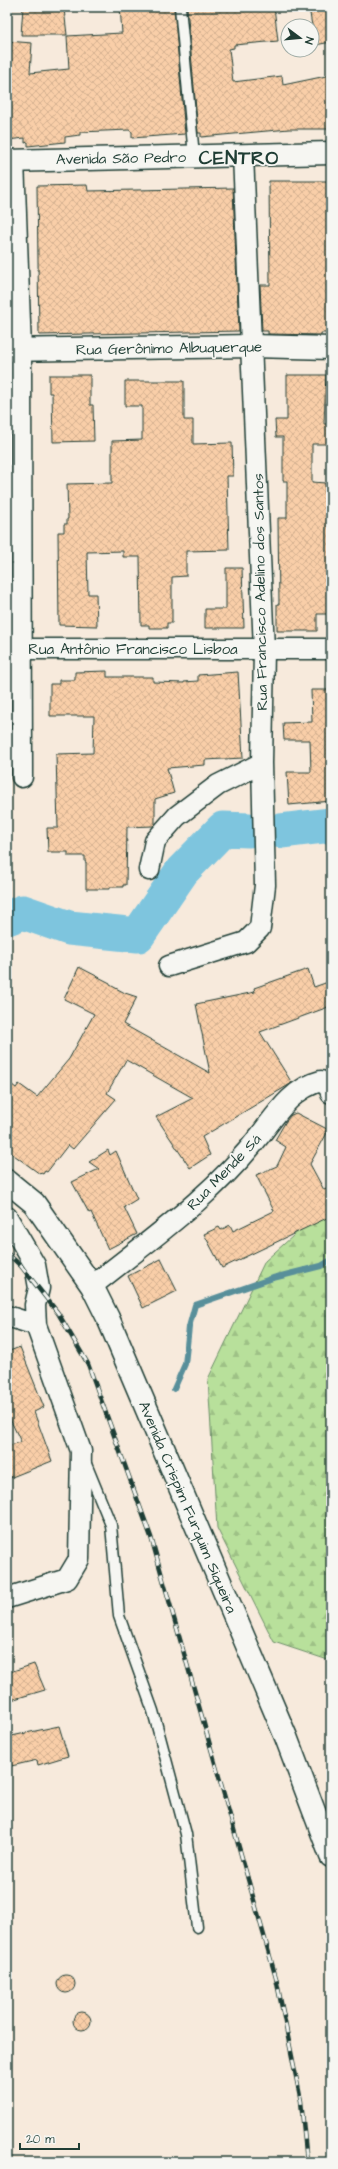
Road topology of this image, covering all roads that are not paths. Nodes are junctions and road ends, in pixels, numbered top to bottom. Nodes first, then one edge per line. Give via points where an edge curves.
1 (180, 7) edge
2 (331, 153) edge
3 (243, 155) junction
4 (194, 156) junction
5 (10, 160) edge
6 (252, 346) junction
7 (331, 348) edge
8 (14, 350) edge
9 (15, 649) edge
10 (331, 649) edge
11 (264, 650) junction
12 (262, 763) junction
13 (22, 777) dead end
14 (149, 870) dead end
15 (169, 966) dead end
16 (331, 1093) edge
17 (7, 1180) edge
18 (7, 1217) edge
19 (92, 1286) junction
20 (7, 1315) edge
21 (36, 1325) junction
22 (80, 1451) junction
23 (7, 1598) edge
24 (331, 1856) edge
25 (197, 1927) dead end

1 - 4 lane
2 - 3 main road, Avenida São Pedro
3 - 4 main road, Avenida São Pedro
3 - 6 street, Rua Francisco Adelino dos Santos
4 - 5 main road, Avenida São Pedro
5 - 8 street
6 - 7 main road, Rua Gerônimo Albuquerque
6 - 8 main road, Rua Gerônimo Albuquerque
6 - 11 street, Rua Francisco Adelino dos Santos
8 - 9 street
9 - 11 street, Rua Antônio Francisco Lisboa
9 - 13 street
10 - 11 street, Rua Antônio Francisco Lisboa
11 - 12 street, Rua Francisco Adelino dos Santos
12 - 14 street via 218,785 178,816 155,841
12 - 15 street, Rua Francisco Adelino dos Santos via 265,885 260,928 246,942
16 - 19 street, Rua Mende Sá via 321,1081 312,1083 288,1100 247,1153 200,1200
17 - 19 main road, Avenida Crispim Furquim Siqueira via 34,1203
18 - 21 street via 36,1265 39,1288 35,1305
19 - 24 main road, Avenida Crispim Furquim Siqueira via 108,1318 283,1730
20 - 21 street
21 - 22 street
22 - 23 street via 79,1558 67,1579
22 - 25 lane via 111,1525 119,1616 153,1711 186,1834

